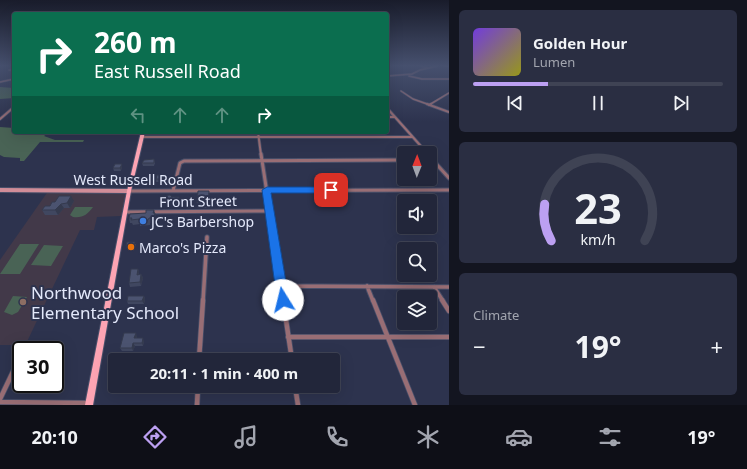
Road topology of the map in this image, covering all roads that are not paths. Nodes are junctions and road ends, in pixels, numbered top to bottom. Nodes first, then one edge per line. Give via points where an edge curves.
1 (401, 91) dead end
2 (449, 93) edge
3 (429, 105) junction
4 (12, 108) edge
5 (389, 110) edge
6 (449, 112) edge
7 (389, 118) edge
8 (395, 118) junction
9 (0, 119) edge
10 (143, 134) edge
11 (258, 134) edge
12 (259, 137) junction
13 (412, 137) junction
14 (420, 146) edge
15 (262, 160) junction
16 (397, 160) edge
17 (437, 166) edge
18 (449, 178) edge
19 (0, 190) edge
20 (267, 190) junction
21 (449, 190) edge
22 (129, 191) junction
23 (173, 191) junction
24 (270, 211) junction
25 (126, 212) junction
26 (206, 237) dead end
27 (281, 286) junction
28 (367, 286) junction
29 (434, 286) junction
30 (449, 286) edge
31 (449, 311) edge
32 (288, 337) junction
33 (388, 337) junction
34 (449, 338) edge
35 (200, 353) edge
36 (291, 353) edge
37 (12, 374) edge
38 (198, 393) edge
39 (296, 393) edge
40 (0, 399) edge
41 (0, 402) edge
42 (89, 404) edge
43 (197, 405) edge
44 (298, 405) edge
45 (415, 405) edge

1 - 3 street via 409,98
2 - 3 street
3 - 6 street
4 - 9 street
5 - 8 street
7 - 8 street
8 - 13 street
10 - 12 street
10 - 22 main road
11 - 12 street
12 - 13 street
12 - 15 street
13 - 14 street
15 - 16 street
15 - 20 street
15 - 23 street via 184,161 180,163
17 - 18 street
19 - 22 main road, West Russell Road
20 - 21 street, West Russell Road
20 - 23 street, West Russell Road
20 - 24 street
22 - 23 street, West Russell Road
22 - 25 main road
24 - 25 street, Front Street
24 - 27 street
25 - 42 main road
26 - 35 street
27 - 28 street
27 - 32 street
28 - 29 street
28 - 33 street
29 - 30 street
29 - 31 street
32 - 33 street
32 - 36 street
33 - 34 street
33 - 45 street
37 - 40 street
38 - 43 street
39 - 44 street
41 - 42 street

